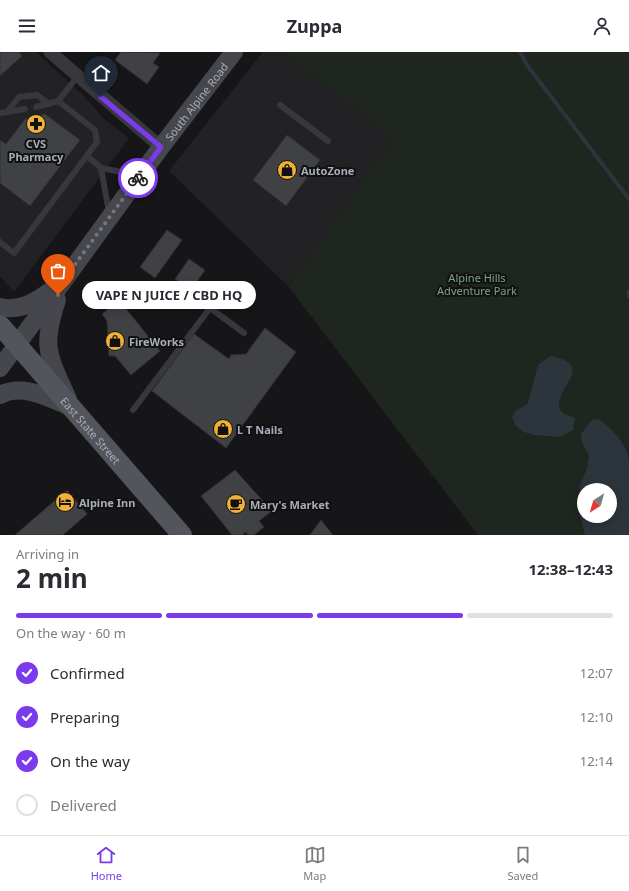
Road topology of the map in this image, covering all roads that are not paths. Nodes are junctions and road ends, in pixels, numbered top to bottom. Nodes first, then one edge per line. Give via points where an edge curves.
1 (50, 52) edge
2 (234, 52) edge
3 (77, 77) junction
4 (58, 101) junction
5 (49, 104) junction
6 (280, 105) dead end
7 (36, 107) dead end
8 (25, 109) dead end
9 (7, 112) junction
10 (0, 113) edge
11 (328, 142) dead end
12 (161, 147) junction
13 (87, 156) junction
14 (101, 168) junction
15 (140, 176) junction
16 (110, 217) junction
17 (0, 242) edge
18 (63, 281) junction
19 (0, 307) edge
20 (0, 325) edge
21 (244, 333) dead end
22 (18, 345) junction
23 (0, 368) edge
24 (0, 395) edge
25 (71, 407) junction
26 (133, 410) dead end
27 (182, 535) edge

1 - 3 street
2 - 12 main road, South Alpine Road
3 - 4 lane
3 - 12 street
4 - 5 lane
4 - 13 lane via 95,130 97,142
5 - 7 lane
5 - 9 lane via 37,95 19,97
6 - 11 lane
8 - 9 lane
9 - 10 lane
12 - 15 main road, South Alpine Road
13 - 14 lane
13 - 17 lane via 14,253
14 - 15 lane
14 - 16 lane
15 - 16 main road, South Alpine Road
16 - 18 main road, South Alpine Road
18 - 19 main road via 31,303 9,309
18 - 22 main road, South Alpine Road
18 - 25 main road via 49,323 47,346
20 - 22 main road, East State Street
21 - 26 lane via 210,308
22 - 23 main road, South Alpine Road
22 - 25 main road, East State Street
24 - 25 main road via 15,390 30,392
25 - 27 main road, East State Street

